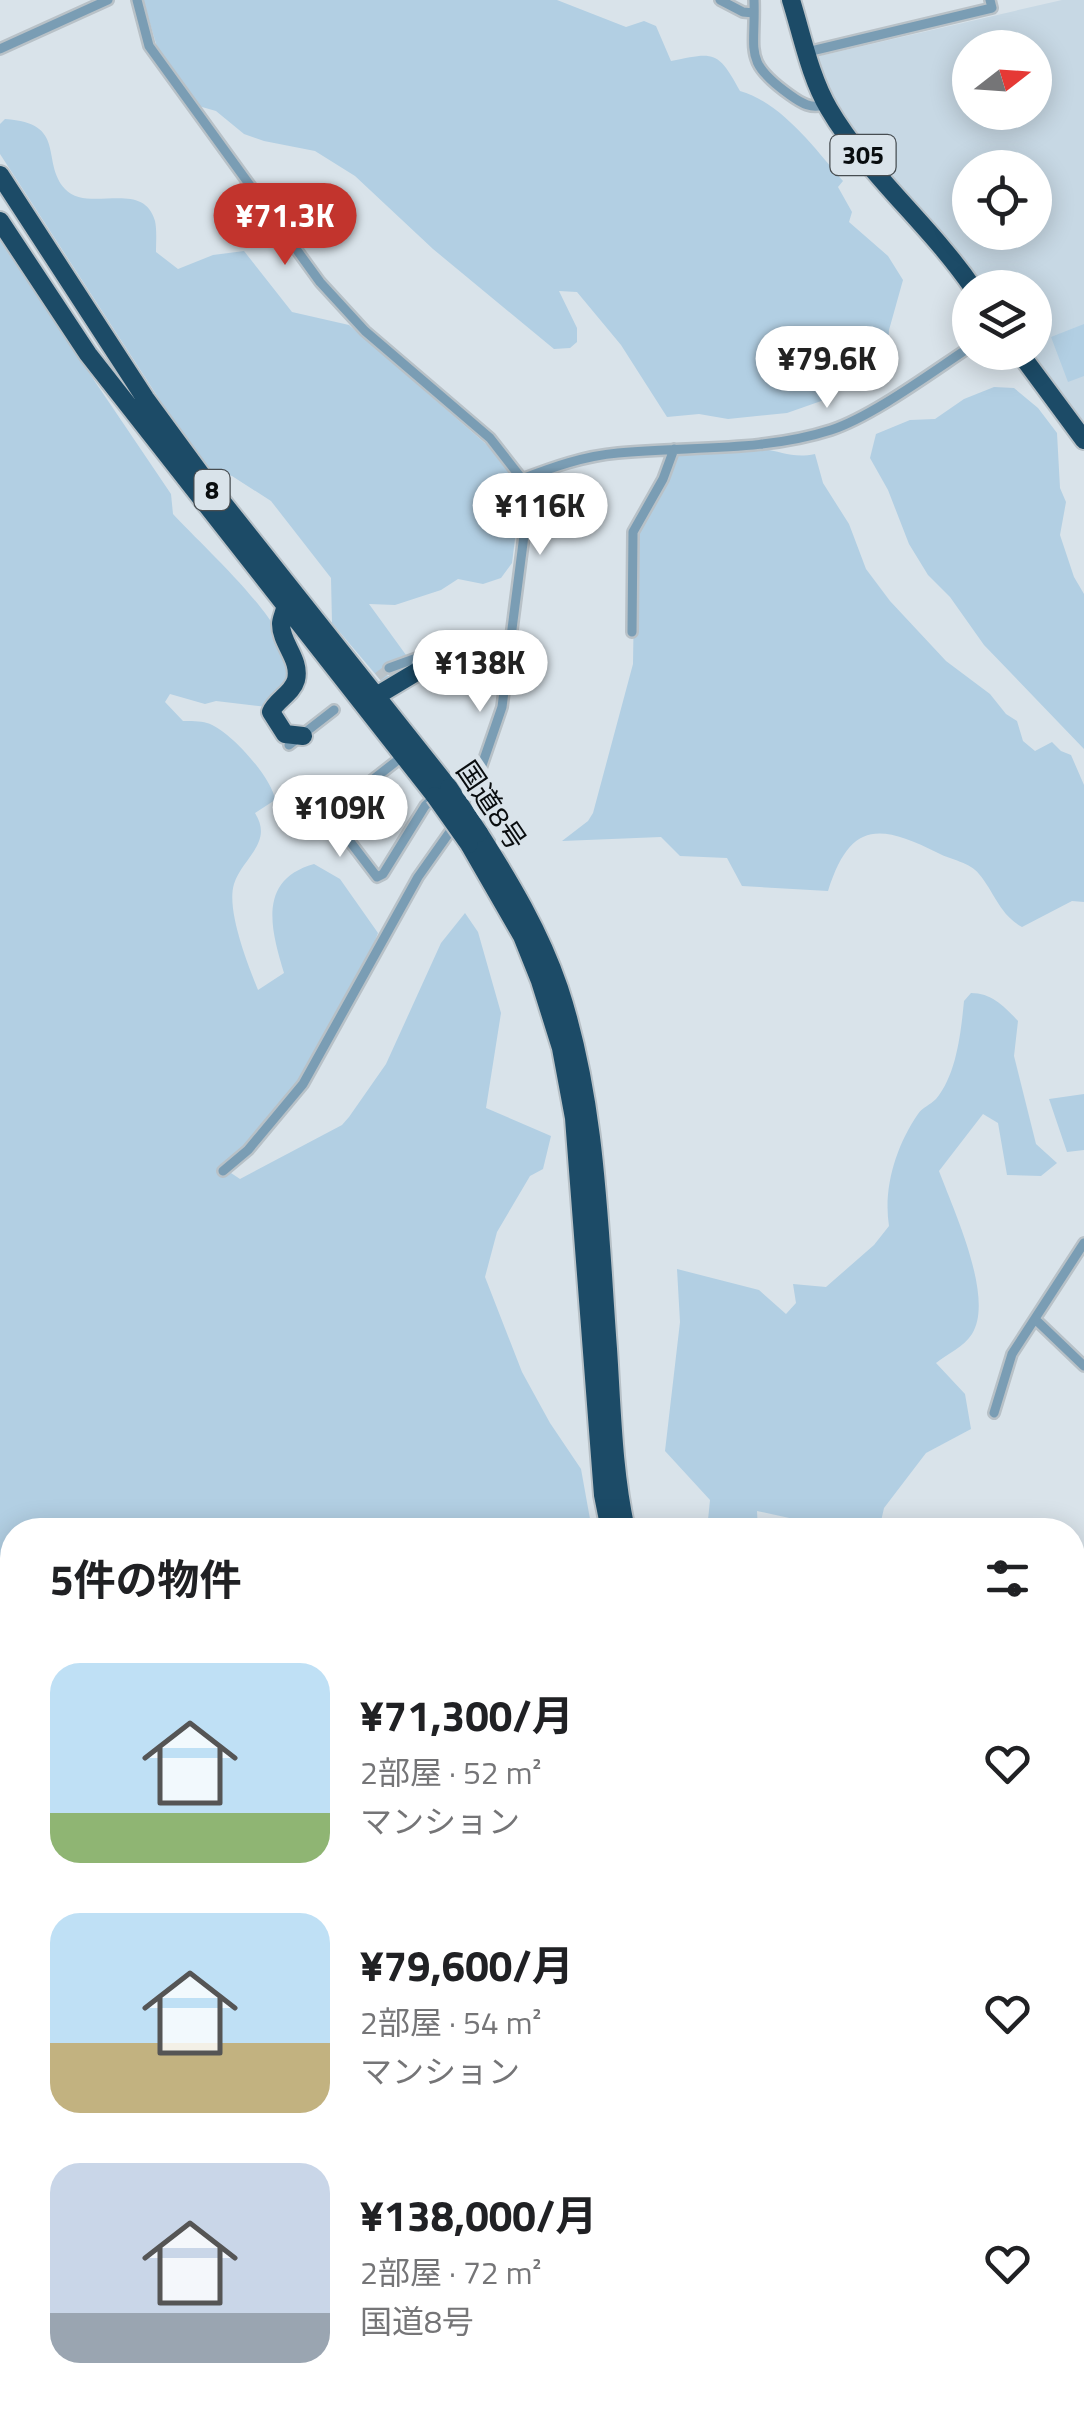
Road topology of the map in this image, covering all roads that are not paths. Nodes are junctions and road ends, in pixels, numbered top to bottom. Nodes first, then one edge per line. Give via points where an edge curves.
1 (108, 0) edge
2 (137, 0) edge
3 (720, 0) edge
4 (754, 0) edge
5 (791, 0) edge
6 (990, 0) edge
7 (754, 13) junction
8 (0, 49) edge
9 (807, 52) junction
10 (826, 104) junction
11 (0, 175) edge
12 (0, 221) edge
13 (962, 270) edge
14 (952, 359) edge
15 (1033, 370) edge
16 (1084, 440) edge
17 (674, 449) junction
18 (522, 479) junction
19 (285, 608) junction
20 (632, 632) dead end
21 (508, 640) junction
22 (486, 644) junction
23 (389, 668) tunnel mouth
24 (378, 695) junction
25 (334, 710) dead end
26 (296, 741) joint
27 (403, 756) junction
28 (442, 792) junction
29 (474, 838) junction
30 (223, 1171) dead end
31 (1084, 1243) edge
32 (1036, 1320) junction
33 (1084, 1366) edge
34 (994, 1413) dead end
35 (608, 1518) edge
36 (624, 1518) edge

1 - 8 street
2 - 18 street via 157,58 320,282 365,332 490,438
3 - 7 street
4 - 7 street
5 - 9 highway, 305
6 - 9 street via 992,8
7 - 10 street via 760,72 799,102
9 - 10 highway, 305
10 - 13 highway, 305
11 - 24 highway, 国道8号 / 8 via 155,413
12 - 19 highway, 国道8号 / 8 via 88,354
14 - 17 street via 830,430 778,442
15 - 16 highway
17 - 18 street via 572,461
17 - 20 street via 633,532
18 - 21 street via 527,512
19 - 26 highway via 281,624 296,677 271,712
19 - 27 highway, 国道8号 / 8
21 - 22 street
21 - 30 street via 502,707 476,794 418,877 303,1084
22 - 23 street via 436,651
22 - 24 highway via 476,655 418,672
24 - 28 highway, 国道8号 / 8
25 - 26 street
27 - 28 highway, 国道8号 / 8
27 - 28 street via 329,814 378,876 425,806
28 - 29 highway, 国道8号 / 8, bridge
29 - 35 highway, 国道8号 / 8 via 522,936 561,1048 574,1118
29 - 36 highway, 国道8号 / 8 via 520,900 573,1038 596,1188
31 - 32 street
32 - 33 street
32 - 34 street via 1012,1354

